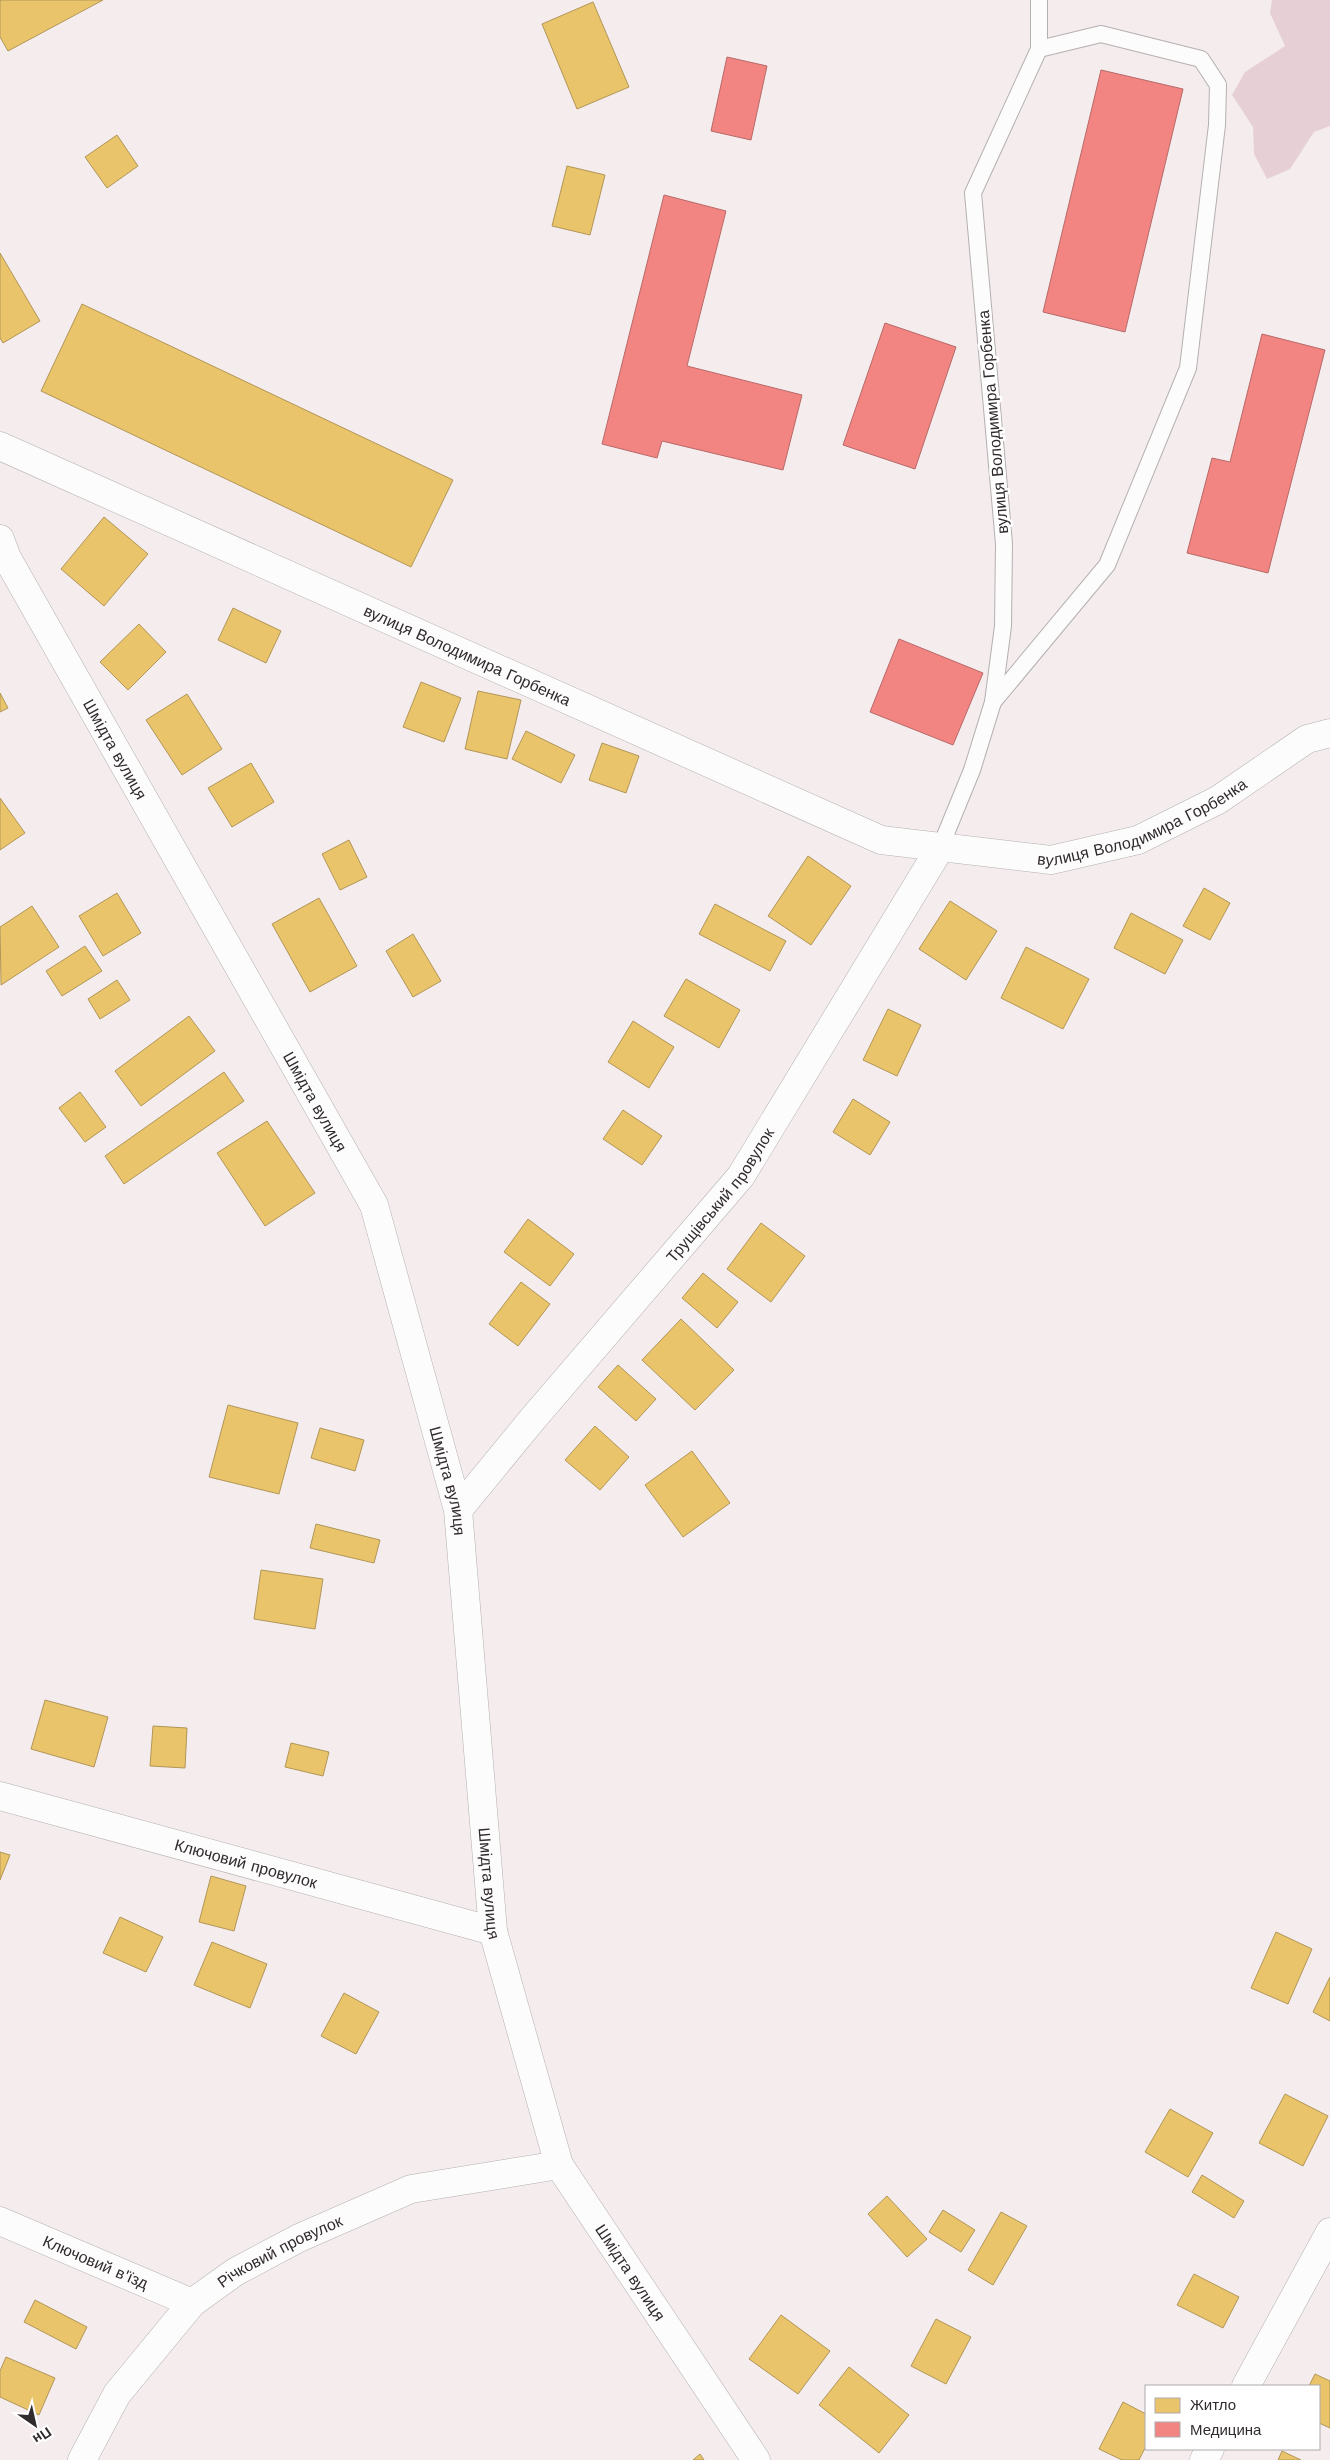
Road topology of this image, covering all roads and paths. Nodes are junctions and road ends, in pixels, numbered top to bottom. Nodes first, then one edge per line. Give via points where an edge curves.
1 (1039, 0) edge
2 (1039, 49) junction
3 (0, 446) edge
4 (0, 539) edge
5 (993, 702) junction
6 (1330, 732) edge
7 (940, 848) junction
8 (458, 1510) junction
9 (0, 1796) edge
10 (493, 1931) junction
11 (559, 2165) junction
12 (0, 2221) edge
13 (1330, 2232) edge
14 (192, 2303) junction
15 (1247, 2385) edge
16 (82, 2460) edge
17 (756, 2460) edge

1 - 2 lane, вулиця Володимира Горбенка
2 - 5 lane, вулиця Володимира Горбенка via 973,193 1004,544 1003,626
2 - 5 lane via 1101,34 1201,59 1218,85 1217,125 1188,368 1107,565
3 - 7 street, вулиця Володимира Горбенка via 881,840
4 - 8 street, Шмідта вулиця via 7,558 374,1205
5 - 7 lane, вулиця Володимира Горбенка via 972,770
6 - 7 street, вулиця Володимира Горбенка via 1307,739 1218,800 1138,840 1052,860
7 - 8 street, Трущівський провулок via 740,1176
8 - 10 street, Шмідта вулиця
9 - 10 street, Ключовий провулок
10 - 11 street, Шмідта вулиця
11 - 14 street, Річковий провулок via 411,2189 300,2238 234,2272
11 - 17 street, Шмідта вулиця
12 - 14 street, Ключовий в'їзд
13 - 15 street
14 - 16 street, Річковий провулок via 116,2394

